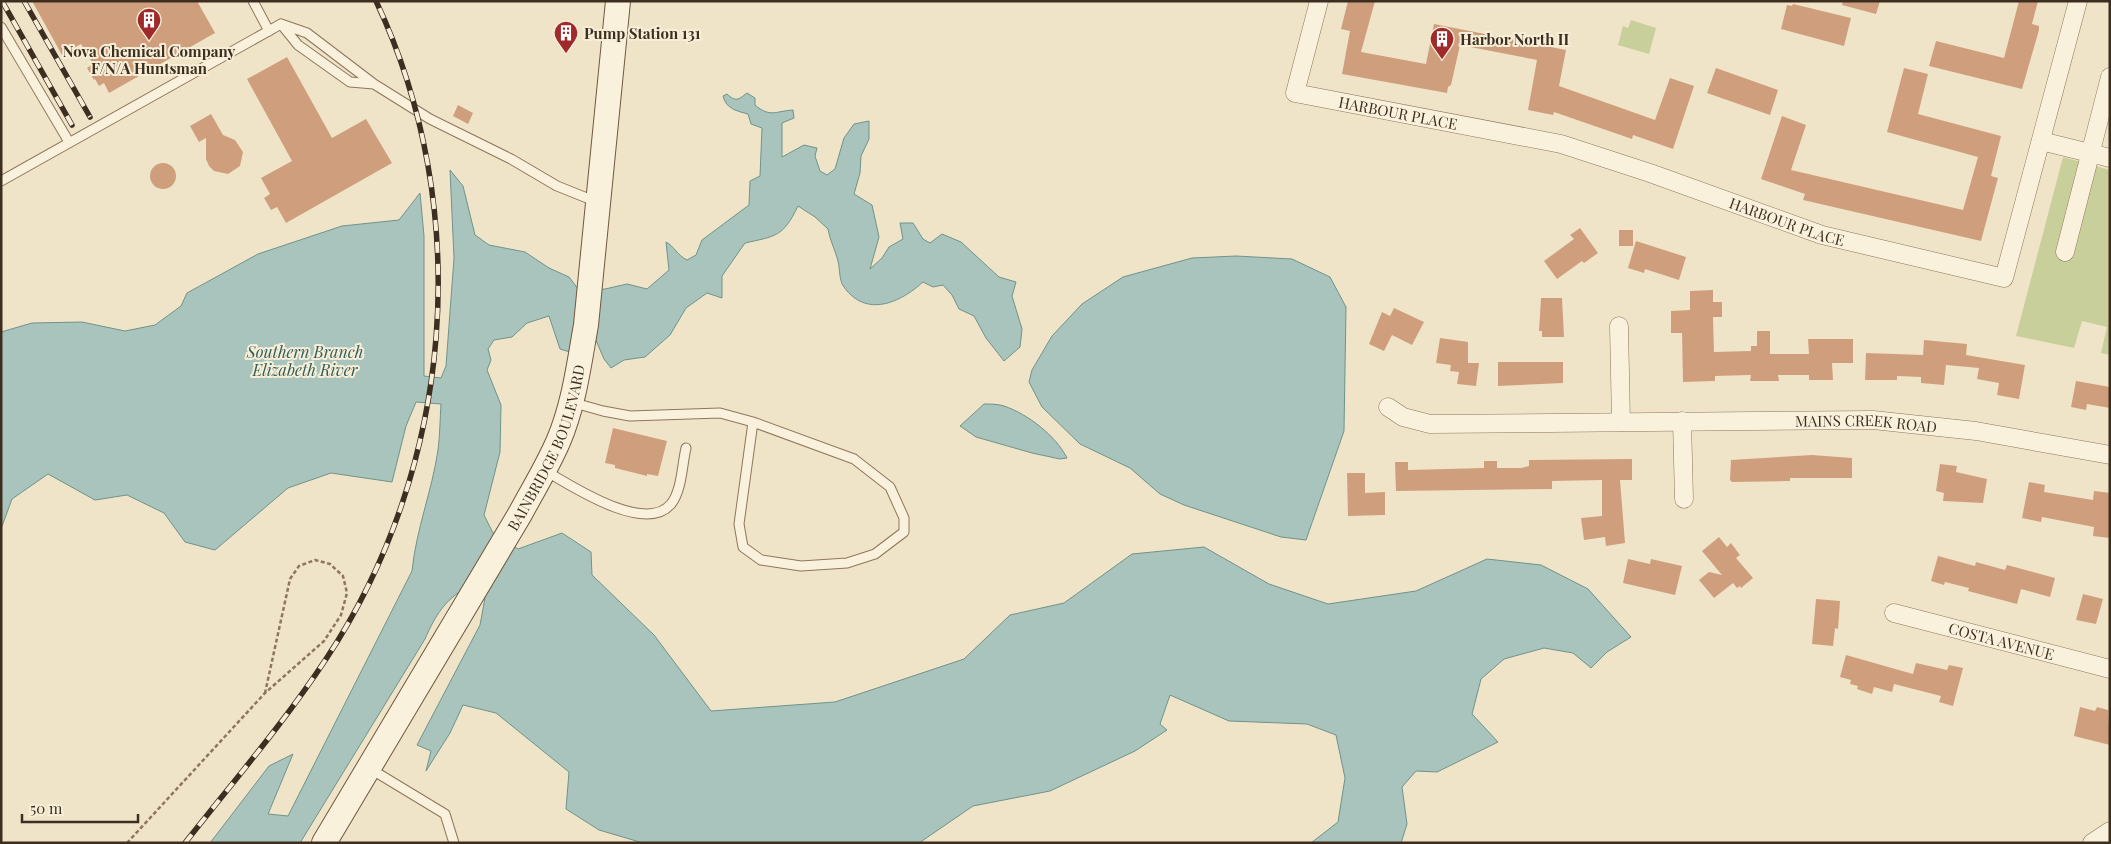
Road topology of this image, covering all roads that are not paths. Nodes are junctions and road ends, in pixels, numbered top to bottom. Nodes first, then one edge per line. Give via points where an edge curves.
1 (253, 1) edge
2 (618, 1) edge
3 (1318, 1) edge
4 (2078, 1) edge
5 (281, 24) junction
6 (1, 27) edge
7 (269, 31) junction
8 (2110, 77) edge
9 (374, 84) junction
10 (2041, 141) junction
11 (69, 142) junction
12 (2090, 153) junction
13 (2110, 158) edge
14 (1, 181) edge
15 (597, 202) junction
16 (2065, 252) dead end
17 (1619, 326) dead end
18 (571, 402) junction
19 (1388, 407) dead end
20 (1682, 421) junction
21 (753, 422) junction
22 (1620, 422) junction
23 (686, 448) dead end
24 (2110, 455) edge
25 (544, 470) junction
26 (1684, 499) dead end
27 (1894, 613) dead end
28 (2110, 670) edge
29 (369, 768) junction
30 (2110, 831) edge
31 (324, 843) edge
32 (454, 843) edge
33 (2092, 843) edge

1 - 7 lane
2 - 15 main road, BAINBRIDGE BOULEVARD
3 - 10 street, HARBOUR PLACE via 1295,93 1561,144 1822,235 2004,278
4 - 10 street, HARBOUR PLACE
5 - 7 lane
5 - 9 lane via 307,33
5 - 9 lane via 298,45 350,82
6 - 11 lane
7 - 11 lane
8 - 12 street
9 - 15 lane via 430,119 557,186
10 - 12 street
11 - 14 lane
12 - 13 street
12 - 16 street
15 - 18 main road, BAINBRIDGE BOULEVARD via 586,325
17 - 22 street
18 - 21 lane via 630,416 720,413
18 - 25 main road, BAINBRIDGE BOULEVARD
19 - 22 street, MAINS CREEK ROAD via 1403,416 1430,424
20 - 22 street, MAINS CREEK ROAD
20 - 24 street, MAINS CREEK ROAD via 1900,422
20 - 26 street
21 - 21 lane via 854,459 890,487 904,518 904,532 875,554 847,563 801,566 761,560 743,546 739,524
23 - 25 lane via 677,491 670,504 656,513 622,510
25 - 29 main road, BAINBRIDGE BOULEVARD
27 - 28 street, COSTA AVENUE
29 - 31 main road, BAINBRIDGE BOULEVARD
29 - 32 lane via 445,814
30 - 33 street

